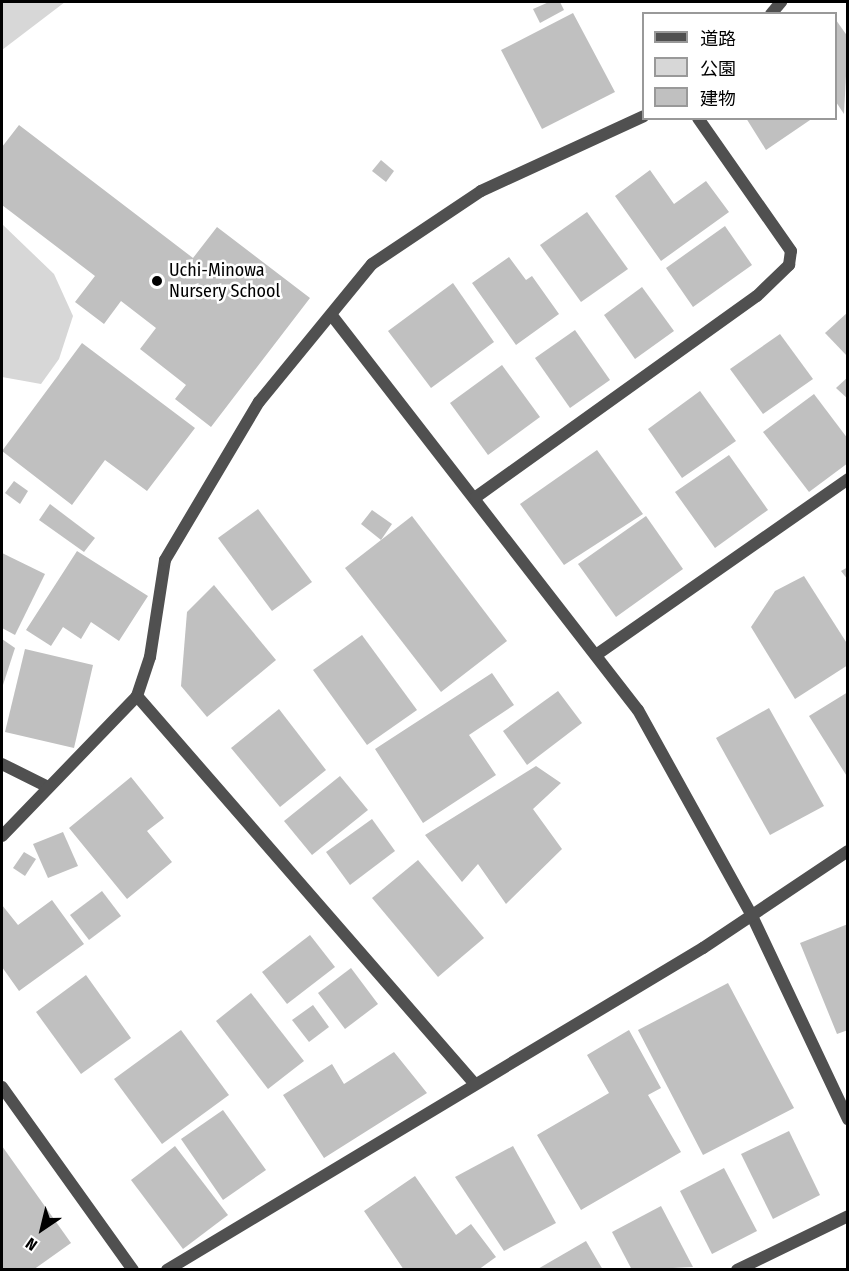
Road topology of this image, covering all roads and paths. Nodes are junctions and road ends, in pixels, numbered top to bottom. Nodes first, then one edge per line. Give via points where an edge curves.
1 (642, 117) edge
2 (699, 120) edge
3 (333, 317) junction
4 (848, 479) edge
5 (476, 497) junction
6 (596, 655) junction
7 (136, 696) junction
8 (2, 764) edge
9 (46, 786) junction
10 (2, 836) edge
11 (848, 852) edge
12 (752, 916) junction
13 (473, 1082) junction
14 (2, 1087) edge
15 (848, 1119) edge
16 (848, 1216) edge
17 (133, 1269) edge
18 (167, 1269) edge
19 (737, 1269) edge

1 - 3 street via 481,191 372,264
2 - 5 street via 790,251 789,265 757,296
3 - 5 street
3 - 7 street via 259,402 165,560 150,657
4 - 6 street
5 - 6 street
6 - 12 street via 638,710
7 - 9 street
7 - 13 street
8 - 9 street
9 - 10 street
11 - 12 street
12 - 13 street
12 - 15 street
13 - 18 street
14 - 17 street
16 - 19 street

